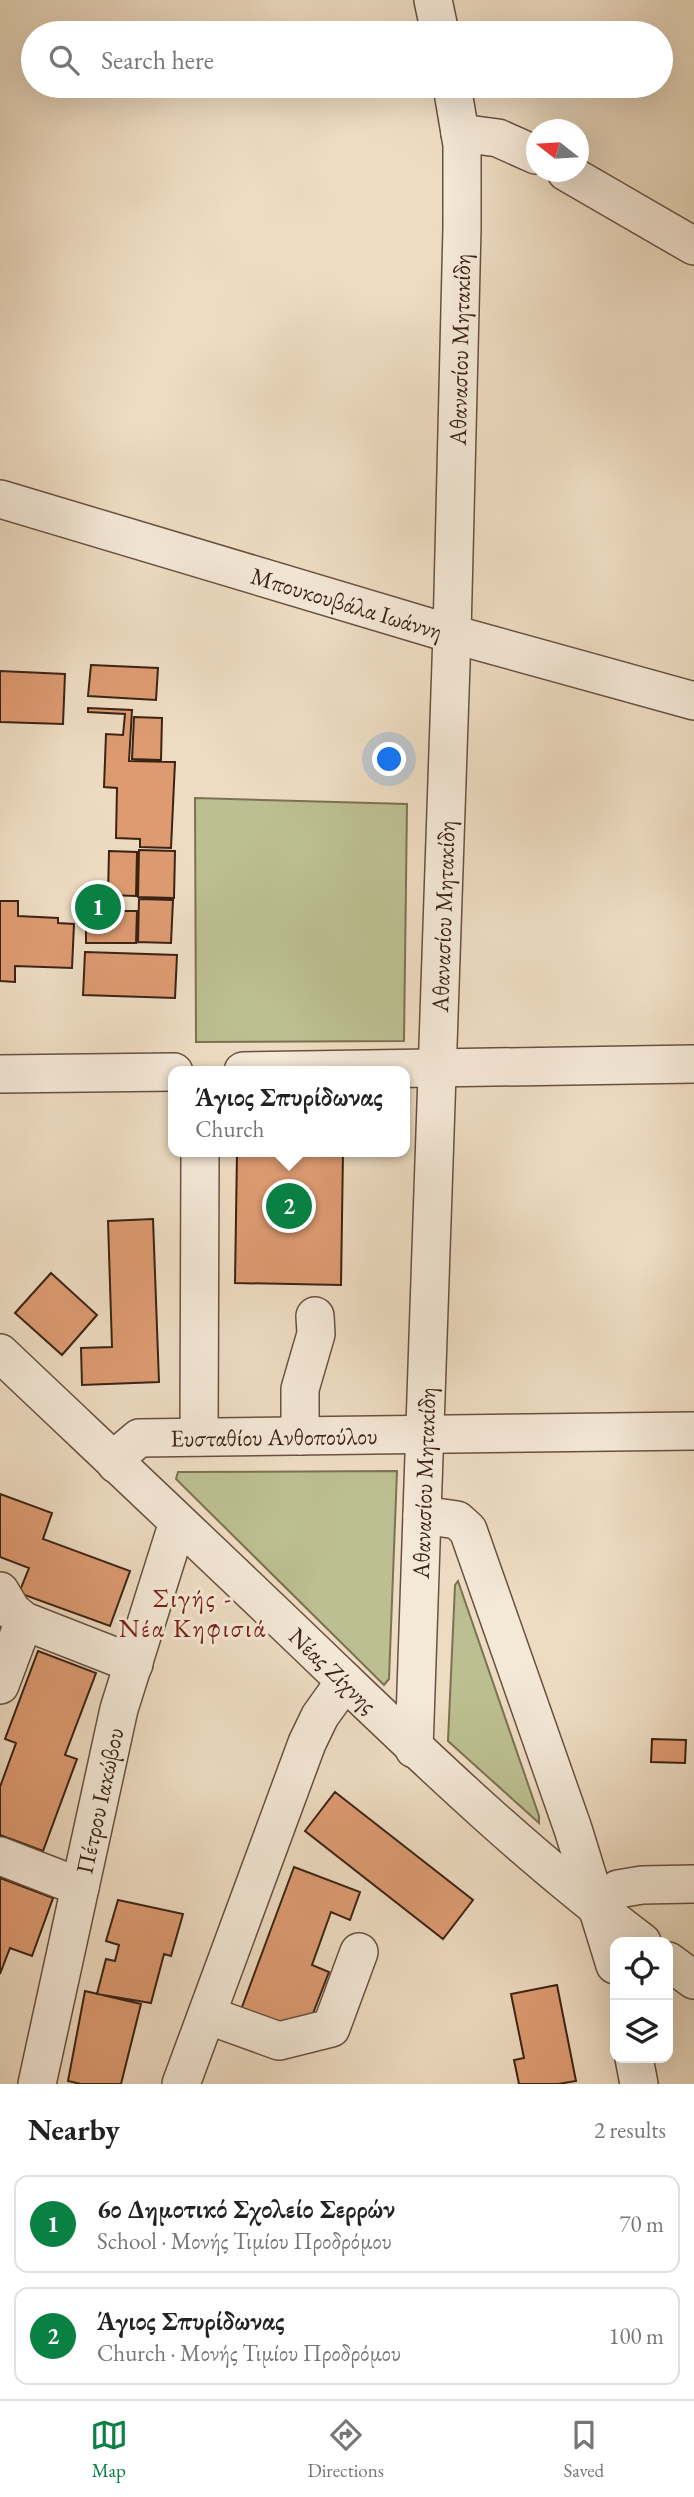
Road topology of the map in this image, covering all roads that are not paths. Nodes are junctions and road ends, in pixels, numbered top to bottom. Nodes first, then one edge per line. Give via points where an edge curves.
1 (433, 0) edge
2 (437, 21) edge
3 (454, 98) edge
4 (460, 132) junction
5 (526, 150) edge
6 (583, 182) edge
7 (694, 246) edge
8 (0, 499) edge
9 (452, 634) junction
10 (694, 701) edge
11 (694, 1064) edge
12 (410, 1070) edge
13 (437, 1070) junction
14 (168, 1072) edge
15 (0, 1074) edge
16 (201, 1157) edge
17 (315, 1316) dead end
18 (0, 1354) edge
19 (694, 1431) edge
20 (424, 1434) junction
21 (300, 1436) junction
22 (199, 1437) junction
23 (116, 1464) junction
24 (422, 1515) junction
25 (178, 1522) junction
26 (0, 1591) edge
27 (24, 1621) junction
28 (134, 1664) junction
29 (345, 1681) junction
30 (0, 1685) edge
31 (414, 1749) junction
32 (0, 1856) edge
33 (694, 1884) edge
34 (80, 1887) junction
35 (597, 1909) junction
36 (635, 1937) edge
37 (610, 1949) edge
38 (359, 1952) dead end
39 (673, 1965) edge
40 (694, 1980) edge
41 (207, 2015) junction
42 (635, 2063) edge
43 (37, 2084) edge
44 (181, 2084) edge
45 (639, 2084) edge

1 - 2 street
3 - 4 street, Αθανασίου Μητακίδη
4 - 5 street via 498,138
4 - 9 street, Αθανασίου Μητακίδη via 463,207
6 - 7 street
8 - 9 street, Μπουκουβάλα Ιωάννη
9 - 10 street, Μπουκουβάλα Ιωάννη
9 - 13 street, Αθανασίου Μητακίδη
11 - 13 street
12 - 13 street
13 - 20 street, Αθανασίου Μητακίδη
14 - 15 street
16 - 22 street
17 - 21 street via 316,1334 300,1390
18 - 23 street, Νέας Ζίχνης
19 - 20 street, Ευσταθίου Ανθοπούλου
20 - 21 street, Ευσταθίου Ανθοπούλου
20 - 24 street, Αθανασίου Μητακίδη
21 - 22 street, Ευσταθίου Ανθοπούλου
22 - 23 street, Ευσταθίου Ανθοπούλου via 139,1438
23 - 25 street, Νέας Ζίχνης
24 - 31 street, Αθανασίου Μητακίδη
24 - 35 street via 457,1520 468,1530
25 - 28 street, Πέτρου Ιακώβου
25 - 29 street, Νέας Ζίχνης
26 - 27 street
27 - 28 street
27 - 30 street
28 - 34 street, Πέτρου Ιακώβου
29 - 31 street, Νέας Ζίχνης
29 - 41 street via 307,1743
31 - 35 street, Νέας Ζίχνης
32 - 34 street
33 - 35 street via 618,1889
34 - 43 street, Πέτρου Ιακώβου
35 - 36 street, Νέας Ζίχνης
35 - 37 street
38 - 41 street via 331,2028 279,2040
39 - 40 street
41 - 44 street
42 - 45 street

